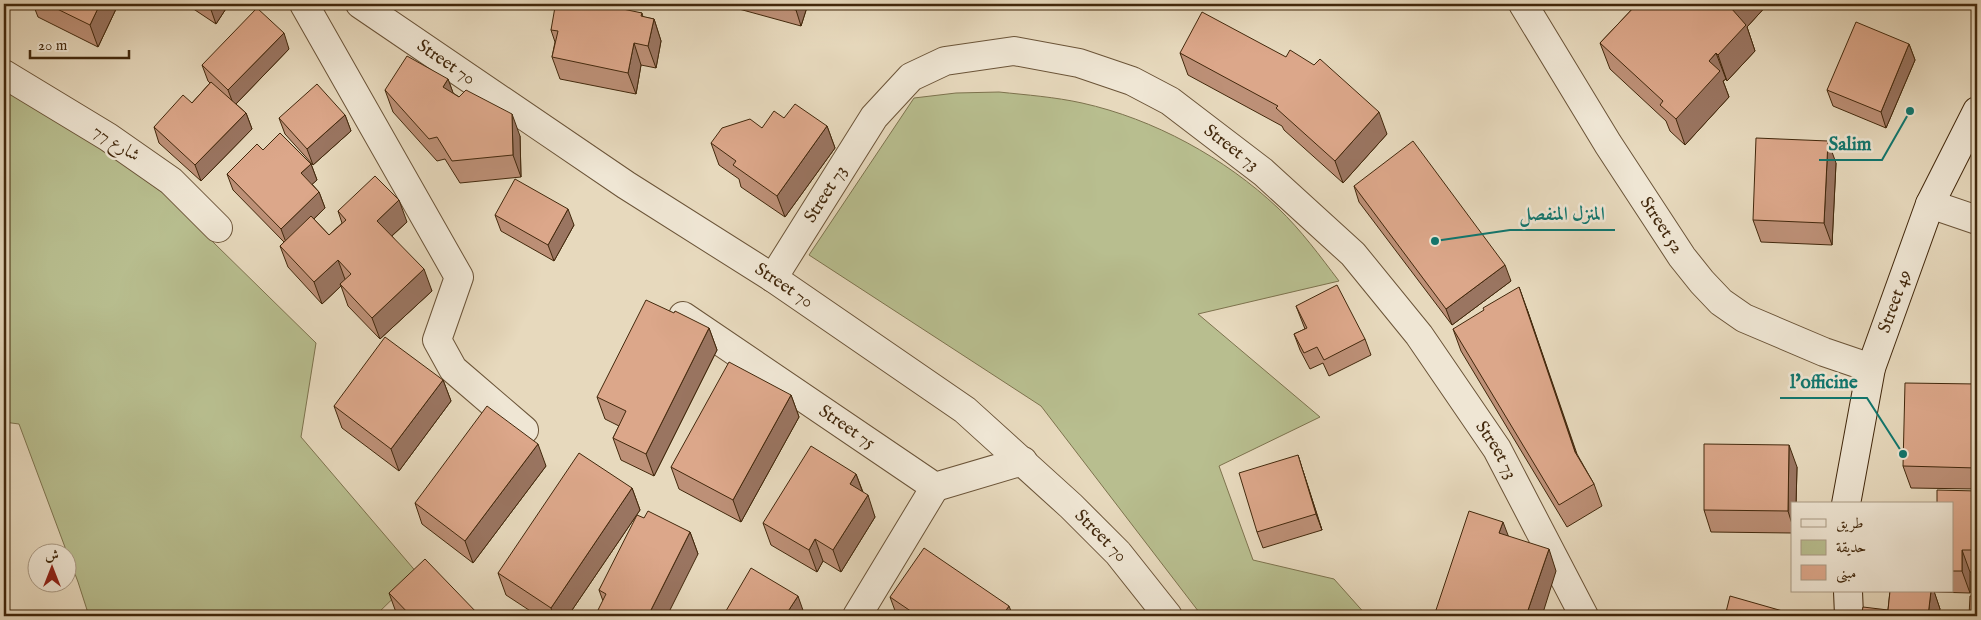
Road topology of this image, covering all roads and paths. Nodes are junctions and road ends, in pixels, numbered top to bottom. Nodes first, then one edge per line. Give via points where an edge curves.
1 (304, 4) edge
2 (360, 4) edge
3 (1523, 4) edge
4 (4, 74) edge
5 (1977, 111) edge
6 (1930, 204) junction
7 (1977, 220) edge
8 (218, 228) dead end
9 (773, 278) junction
10 (683, 316) edge
11 (1871, 368) junction
12 (524, 430) dead end
13 (1023, 461) junction
14 (935, 487) junction
15 (1846, 502) edge
16 (1848, 592) edge
17 (857, 616) edge
18 (1168, 616) edge
19 (1584, 616) edge
20 (1849, 616) edge

1 - 12 street via 459,277 437,340 453,369
2 - 9 street, Street 70 via 626,185
3 - 11 street, Street 52 via 1608,144 1682,256 1721,302 1744,318
4 - 8 street, شارع 77 via 108,137 171,181
5 - 6 street, Street 49
6 - 7 street
6 - 11 street, Street 49
9 - 13 street, Street 70 via 964,410
9 - 19 street, Street 73 via 874,117 911,77 945,60 1014,51 1078,63 1132,81 1170,101 1262,172 1353,254 1419,335 1496,449
10 - 14 street, Street 75
11 - 15 street, Street 49
13 - 14 street
13 - 18 street, Street 70 via 1118,553
14 - 17 street
16 - 20 street

